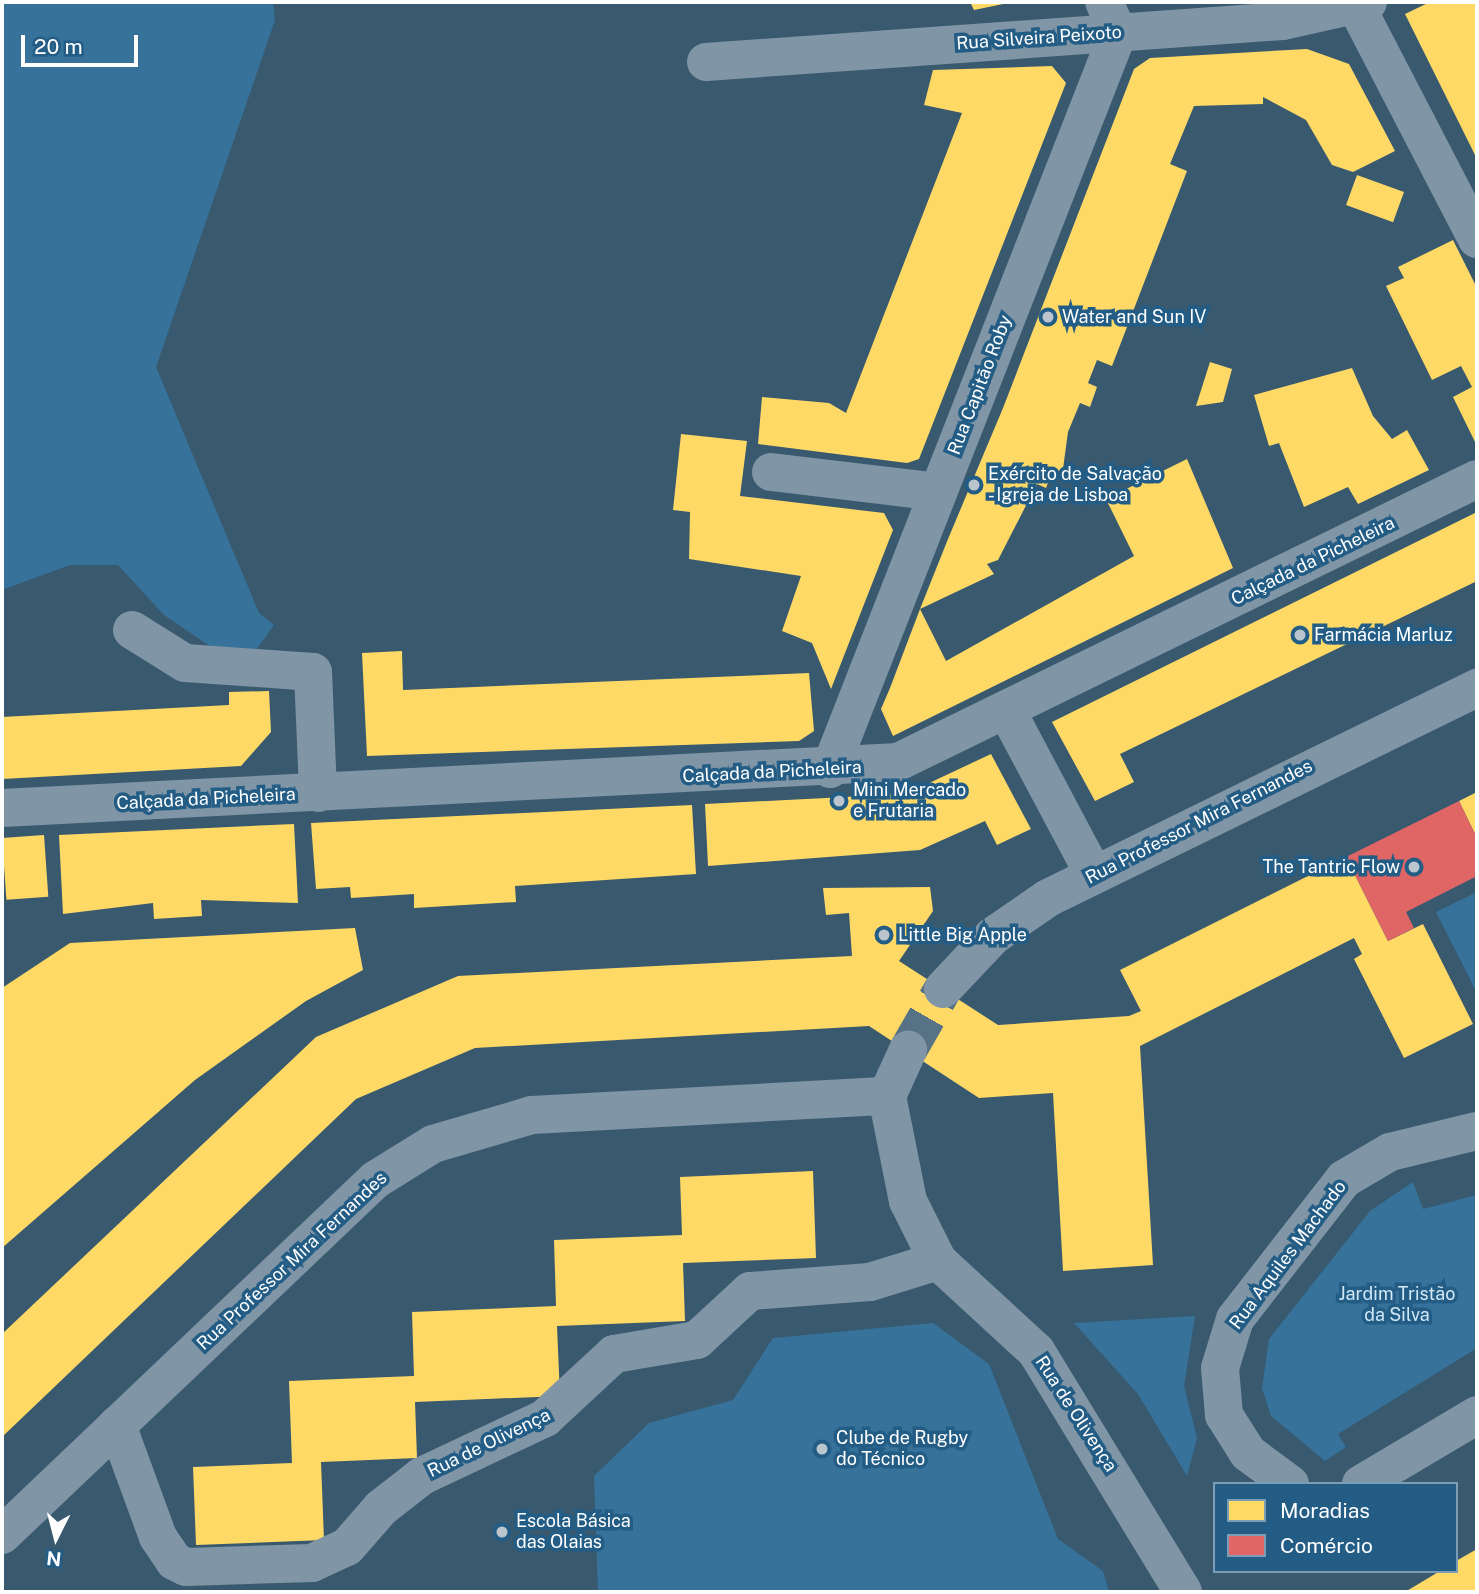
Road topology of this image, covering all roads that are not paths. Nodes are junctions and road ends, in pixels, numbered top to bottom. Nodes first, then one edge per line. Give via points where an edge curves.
1 (1360, 4) edge
2 (1111, 17) edge
3 (706, 62) dead end
4 (1477, 239) edge
5 (771, 472) dead end
6 (1477, 479) edge
7 (938, 492) junction
8 (132, 630) dead end
9 (1477, 688) edge
10 (1008, 713) junction
11 (830, 769) junction
12 (318, 793) junction
13 (2, 808) edge
14 (1094, 875) junction
15 (943, 989) tunnel mouth
16 (908, 1050) tunnel mouth
17 (887, 1096) junction
18 (1477, 1131) edge
19 (939, 1261) junction
20 (1477, 1415) edge
21 (117, 1425) junction
22 (1287, 1482) edge
23 (1364, 1482) edge
24 (2, 1535) edge
25 (1183, 1592) edge

1 - 2 street, Rua Silveira Peixoto via 1283,20
1 - 4 street
2 - 3 street, Rua Silveira Peixoto
2 - 7 street, Rua Capitão Roby
5 - 7 street
6 - 10 street, Calçada da Picheleira
7 - 11 street, Rua Capitão Roby
8 - 12 street via 185,663 313,672
9 - 14 street, Rua Professor Mira Fernandes
10 - 11 street, Calçada da Picheleira via 916,757
10 - 14 street
11 - 12 street, Calçada da Picheleira
12 - 13 street, Calçada da Picheleira
14 - 15 street, Rua Professor Mira Fernandes via 993,936
16 - 17 street
17 - 19 street, Rua de Olivença via 908,1201
17 - 21 street, Rua Professor Mira Fernandes via 532,1115 433,1144 375,1180
18 - 22 street, Rua Aquiles Machado via 1390,1152 1344,1179 1236,1319 1220,1368 1224,1415 1248,1453
19 - 21 street, Rua de Olivença via 870,1282 750,1291 697,1340 614,1354 545,1418 422,1476 381,1508 347,1547 312,1563 186,1567 174,1561 158,1537
19 - 25 street, Rua de Olivença via 1035,1351
20 - 23 street
21 - 24 street, Rua Professor Mira Fernandes

